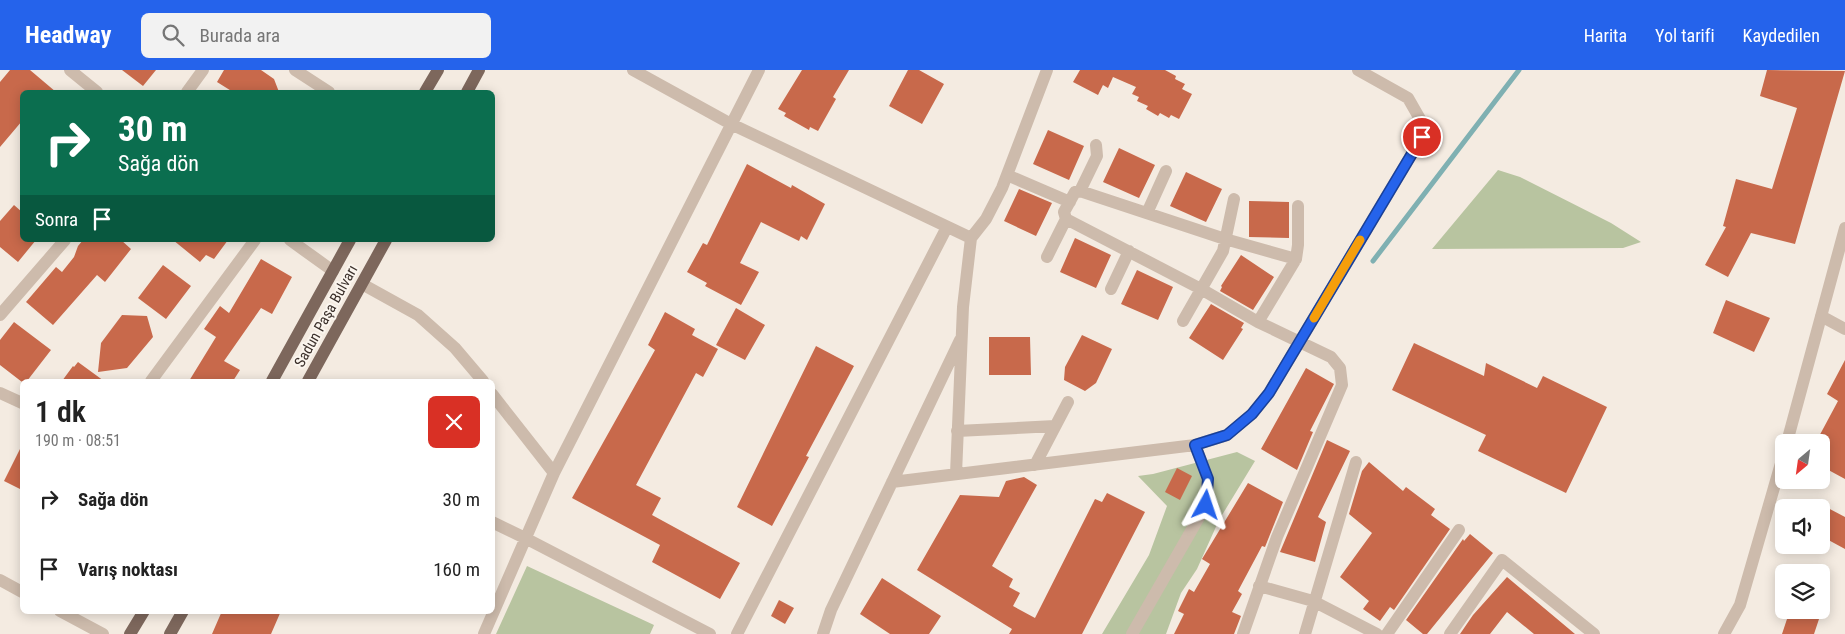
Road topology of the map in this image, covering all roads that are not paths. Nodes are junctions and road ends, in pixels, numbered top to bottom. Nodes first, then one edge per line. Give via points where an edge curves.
1 (70, 70) edge
2 (203, 70) edge
3 (294, 70) edge
4 (438, 70) edge
5 (479, 70) edge
6 (634, 70) edge
7 (759, 70) edge
8 (1048, 70) edge
9 (1358, 70) edge
10 (95, 90) edge
11 (188, 90) edge
12 (326, 90) edge
13 (427, 90) edge
14 (468, 90) edge
15 (731, 124) junction
16 (1096, 145) dead end
17 (1166, 171) dead end
18 (1007, 175) junction
19 (1080, 191) junction
20 (1234, 199) dead end
21 (1070, 202) junction
22 (1298, 206) dead end
23 (1147, 213) junction
24 (1066, 219) junction
25 (947, 226) junction
26 (1845, 228) edge
27 (971, 238) junction
28 (1225, 239) junction
29 (63, 242) edge
30 (253, 242) edge
31 (293, 242) edge
32 (349, 242) edge
33 (385, 242) edge
34 (1129, 252) junction
35 (1048, 257) dead end
36 (1296, 259) junction
37 (333, 271) junction
38 (362, 284) junction
39 (1111, 289) dead end
40 (1201, 289) junction
41 (0, 315) edge
42 (1821, 316) junction
43 (1183, 321) dead end
44 (1258, 322) junction
45 (1845, 329) edge
46 (962, 336) junction
47 (1299, 342) junction
48 (152, 379) edge
49 (273, 379) edge
50 (309, 379) edge
51 (481, 379) edge
52 (0, 393) edge
53 (495, 398) edge
54 (20, 402) edge
55 (1068, 402) dead end
56 (1055, 426) junction
57 (957, 431) junction
58 (1789, 434) edge
59 (1195, 445) junction
60 (1356, 462) dead end
61 (1035, 465) junction
62 (554, 473) junction
63 (956, 474) junction
64 (892, 482) junction
65 (1775, 484) edge
66 (495, 523) edge
67 (1459, 530) dead end
68 (525, 538) junction
69 (0, 581) edge
70 (1259, 586) junction
71 (20, 591) edge
72 (1313, 601) junction
73 (495, 608) edge
74 (66, 614) edge
75 (142, 614) edge
76 (181, 614) edge
77 (493, 614) edge
78 (103, 634) edge
79 (130, 634) edge
80 (170, 634) edge
81 (484, 634) edge
82 (710, 634) edge
83 (737, 634) edge
84 (823, 634) edge
85 (1132, 634) edge
86 (1243, 634) edge
87 (1305, 634) edge
88 (1377, 634) edge
89 (1388, 634) edge
90 (1450, 634) edge
91 (1594, 634) edge
92 (1724, 634) edge

1 - 10 street
2 - 11 street
3 - 12 street
4 - 13 main road
5 - 14 main road
6 - 15 street
7 - 15 street
8 - 18 street
9 - 47 street via 1408,98 1420,119 1422,137
15 - 25 street
15 - 62 street
16 - 19 street via 1097,156
17 - 23 street
18 - 21 street
18 - 27 street via 986,219
19 - 21 street via 1075,192
19 - 23 street
20 - 28 street
21 - 24 street via 1064,212
22 - 36 street
23 - 28 street
24 - 34 street
24 - 35 street
25 - 27 street
25 - 83 street
26 - 42 street
27 - 46 street
28 - 36 street
28 - 40 street via 1223,251
29 - 41 street
30 - 48 street
31 - 37 street
32 - 37 main road, Sadun Paşa Bulvarı
33 - 38 main road, Sadun Paşa Bulvarı
34 - 39 street
34 - 40 street
36 - 44 street
37 - 49 main road, Sadun Paşa Bulvarı
38 - 50 main road, Sadun Paşa Bulvarı
38 - 51 street via 418,314 455,348
40 - 43 street
40 - 44 street
42 - 45 street
42 - 58 street
44 - 47 street
46 - 57 street
46 - 64 street
47 - 59 street via 1269,393 1252,414 1227,435
47 - 70 street via 1332,357 1340,368 1342,385
52 - 54 street
53 - 62 street
55 - 56 street
56 - 57 street
56 - 61 street
57 - 63 street
59 - 61 street
59 - 85 street via 1208,479 1206,505
60 - 72 street
61 - 63 street
62 - 68 street
63 - 64 street
64 - 84 street via 831,610
65 - 92 street via 1740,605
66 - 68 street
67 - 89 street
68 - 73 street
68 - 82 street
69 - 71 street
70 - 72 street
70 - 86 street
72 - 87 street
72 - 88 street
74 - 78 street
75 - 79 main road
76 - 80 main road
77 - 81 street
90 - 91 street via 1502,560

